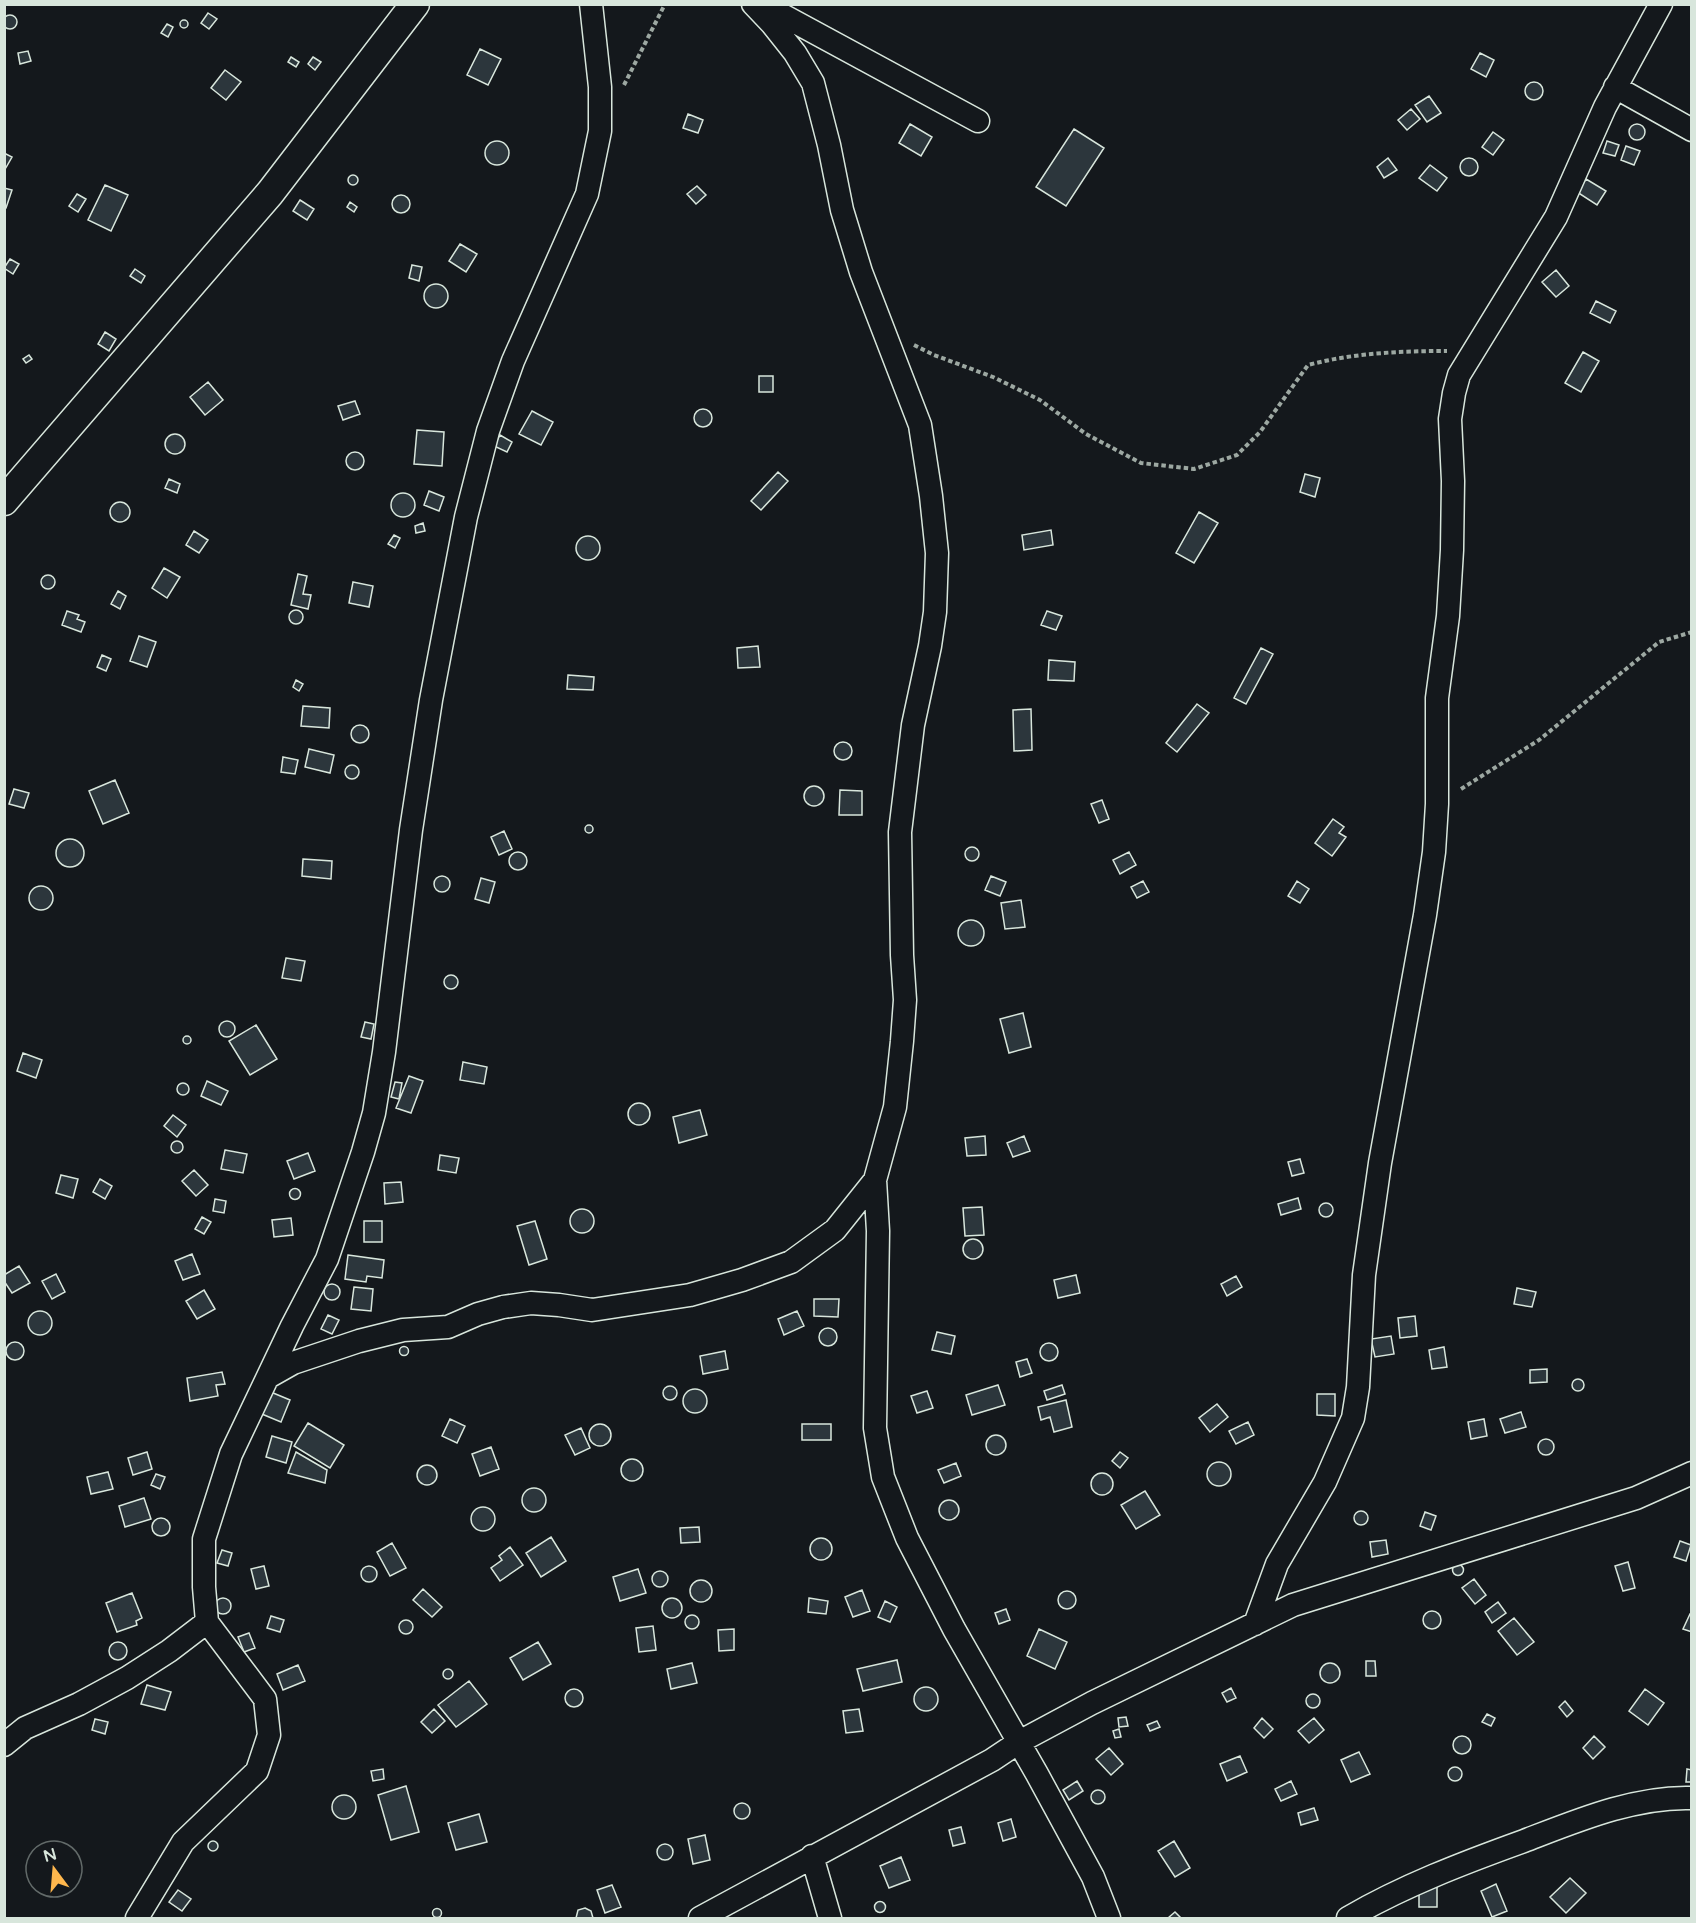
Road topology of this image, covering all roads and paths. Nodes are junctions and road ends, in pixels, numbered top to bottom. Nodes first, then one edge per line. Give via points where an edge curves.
1 (415, 4) edge
2 (591, 4) edge
3 (665, 4) edge
4 (753, 4) edge
5 (762, 4) edge
6 (1661, 4) edge
7 (1615, 87) junction
8 (622, 89) dead end
9 (978, 121) dead end
10 (1692, 130) edge
11 (882, 323) junction
12 (1474, 351) junction
13 (4, 501) edge
14 (1692, 632) edge
15 (1437, 804) junction
16 (875, 1180) junction
17 (270, 1376) junction
18 (1692, 1473) edge
19 (207, 1623) junction
20 (1255, 1624) junction
21 (1019, 1742) junction
22 (4, 1745) edge
23 (1692, 1798) edge
24 (812, 1856) junction
25 (137, 1918) edge
26 (700, 1918) edge
27 (830, 1918) edge
28 (1109, 1918) edge
29 (1348, 1918) edge

1 - 13 street via 270,193
2 - 17 street via 600,87 600,131 587,194 513,361 488,431 466,517 431,700 374,1113 327,1259
3 - 8 path
4 - 11 street via 784,38 813,83 842,210
5 - 9 street
6 - 7 street
7 - 10 street
7 - 12 street via 1556,217
11 - 12 path via 900,338 934,356 993,377 1040,400 1086,434 1141,463 1194,469 1237,455 1260,432 1308,365 1381,353
11 - 16 street via 920,425 937,553 935,612 913,725 900,832 905,1000 901,1052 895,1107
12 - 15 street via 1459,375 1450,419 1452,550 1437,698
14 - 15 path via 1659,642 1539,740
15 - 20 street via 1425,915 1364,1275 1353,1418 1325,1482 1277,1564
16 - 17 street via 835,1230 791,1262 742,1280 690,1295 592,1310 531,1303 503,1307 448,1327 404,1330 359,1341 293,1363
16 - 21 street via 875,1428 883,1477 954,1629
17 - 19 street via 231,1454 204,1539
18 - 20 street via 1636,1498 1293,1605
19 - 22 street via 127,1678 25,1728
19 - 25 street via 265,1699 269,1735 257,1771 183,1842
20 - 21 street
21 - 24 street
21 - 28 street via 1093,1877
23 - 29 street via 1649,1800 1570,1823 1441,1872
24 - 26 street
24 - 27 street

